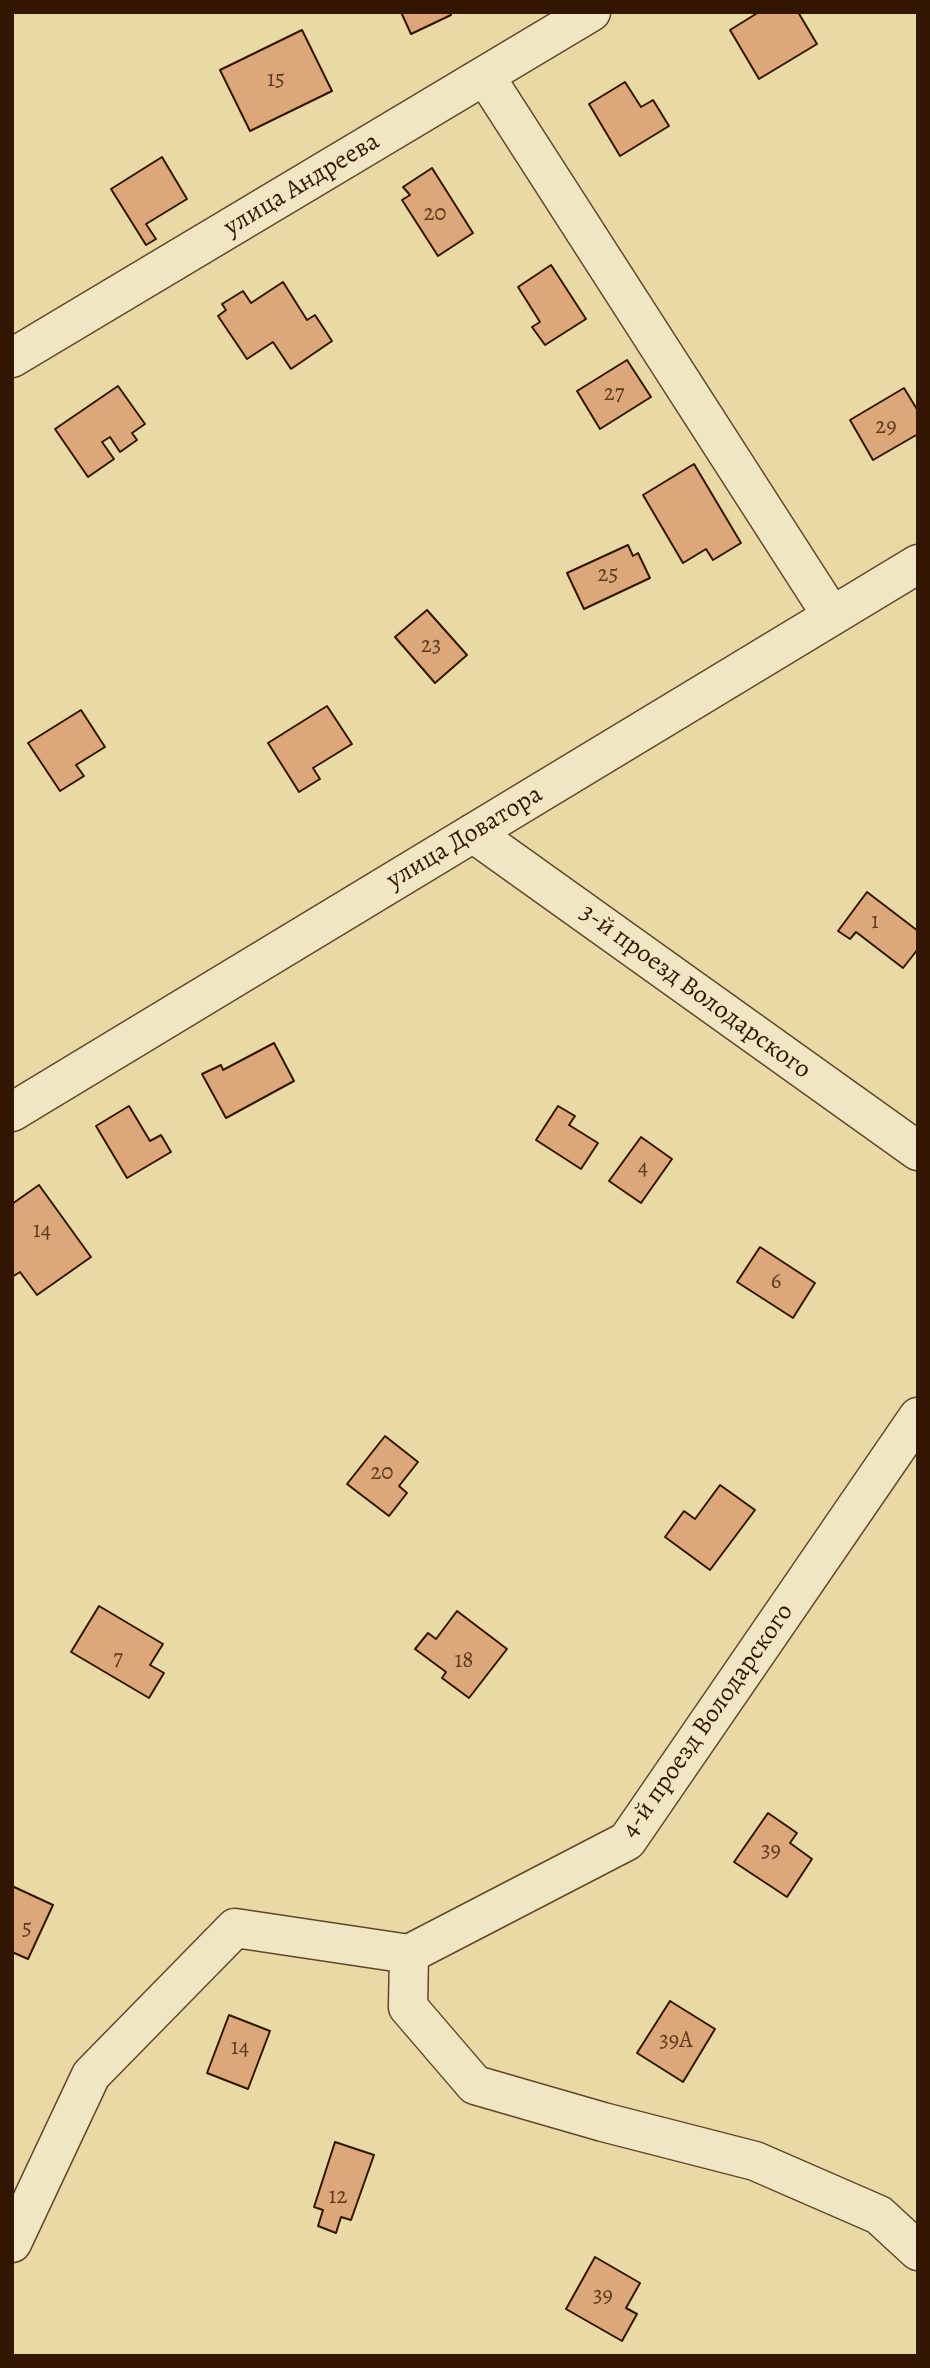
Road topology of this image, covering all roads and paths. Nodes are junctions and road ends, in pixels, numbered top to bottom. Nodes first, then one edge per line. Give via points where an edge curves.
1 (591, 12) edge
2 (485, 76) junction
3 (12, 358) edge
4 (918, 564) edge
5 (832, 616) junction
6 (473, 833) junction
7 (12, 1112) edge
8 (918, 1151) edge
9 (918, 1417) edge
10 (410, 1954) junction
11 (12, 2243) edge
12 (918, 2251) edge

1 - 2 street, улица Андреева
2 - 3 street, улица Андреева
2 - 5 street
4 - 5 street, улица Доватора
5 - 6 street, улица Доватора
6 - 7 street, улица Доватора
6 - 8 street, 3-й проезд Володарского
9 - 10 street, 4-й проезд Володарского via 627,1841
10 - 11 street via 235,1928 92,2075
10 - 12 street via 408,2007 475,2085 755,2161 879,2215

